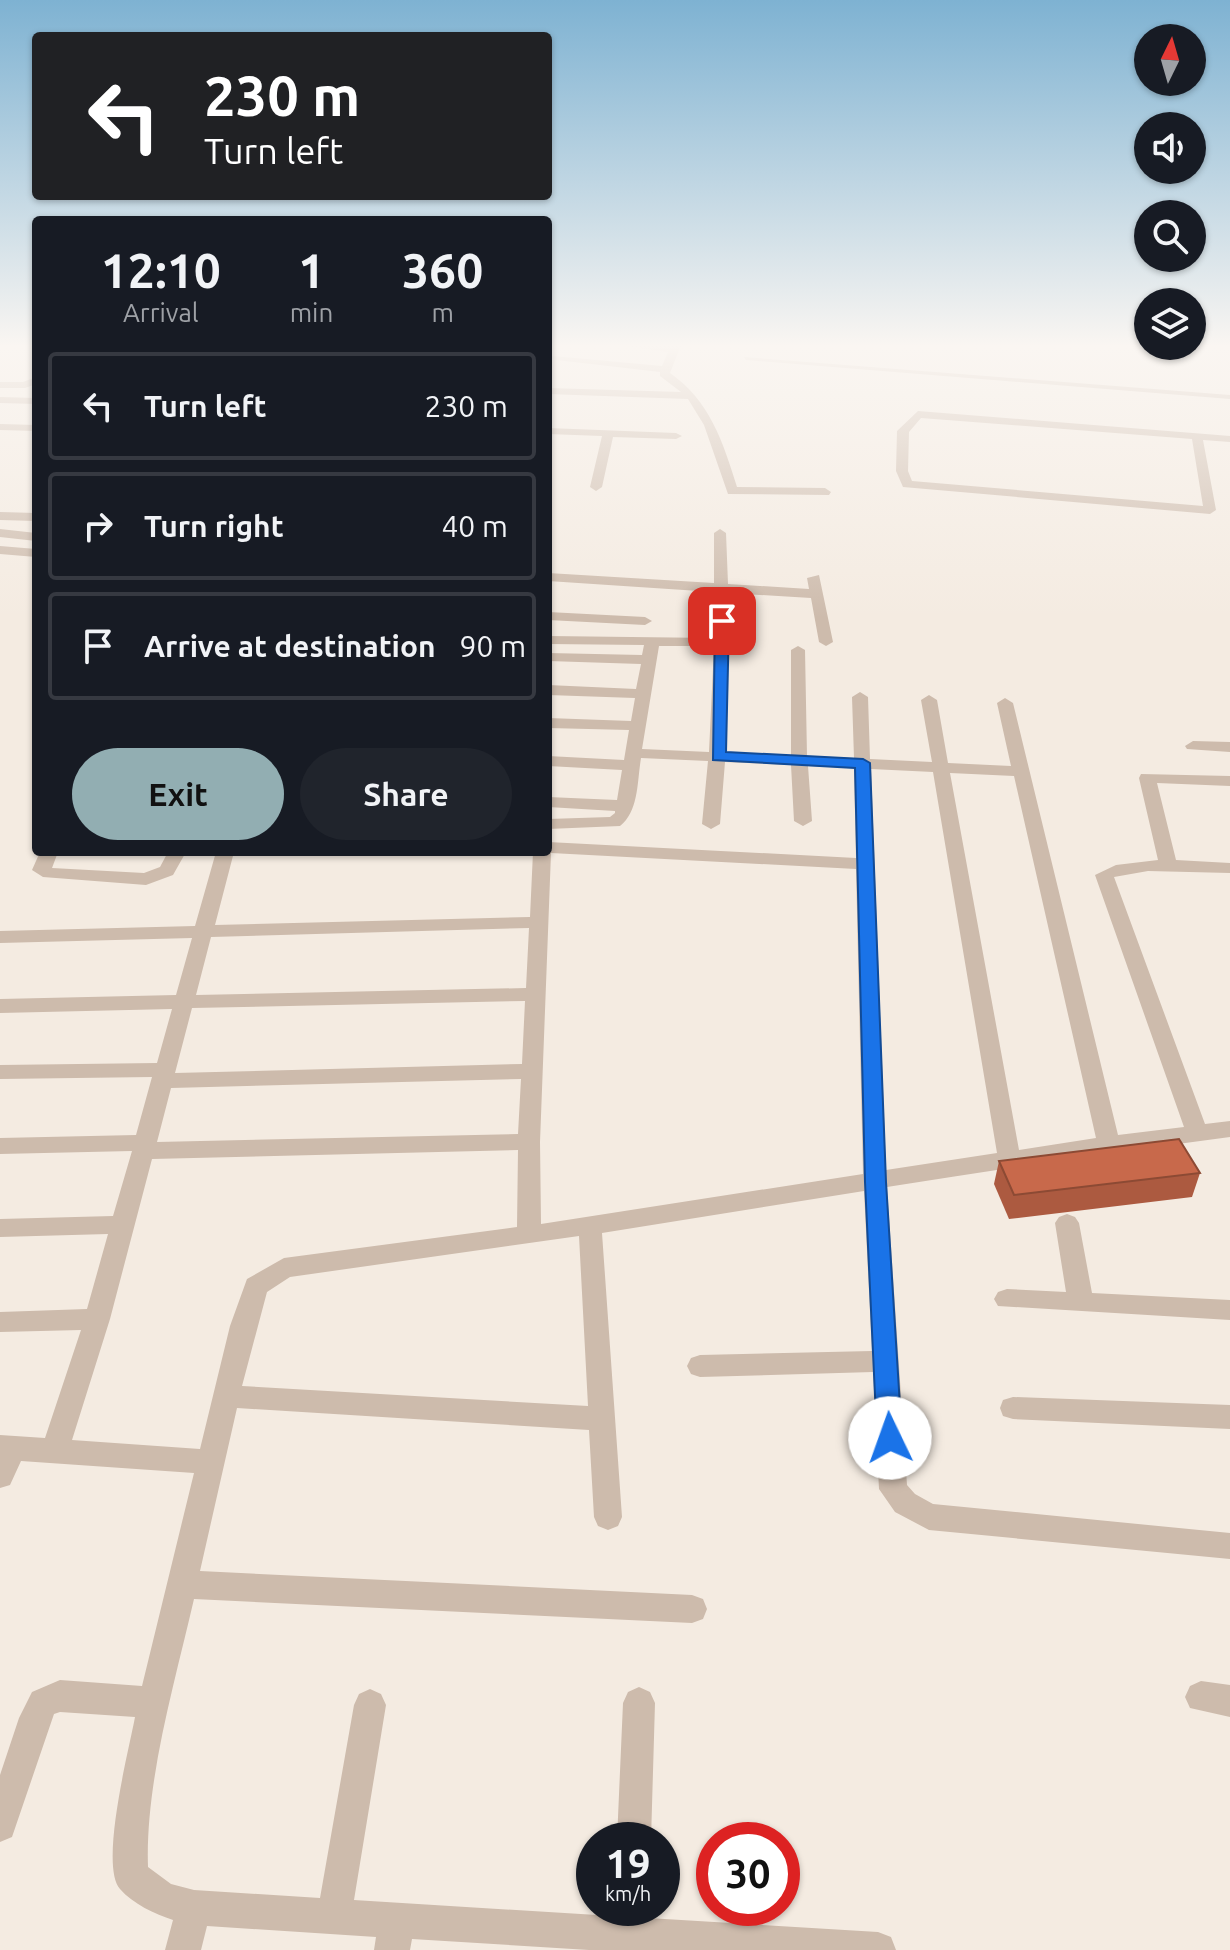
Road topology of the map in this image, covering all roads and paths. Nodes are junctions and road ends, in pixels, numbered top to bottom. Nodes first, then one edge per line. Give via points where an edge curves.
1 (607, 436) edge
2 (713, 436) edge
3 (903, 436) edge
4 (1197, 436) joint
5 (1230, 439) edge
6 (596, 487) dead end
7 (825, 492) dead end
8 (0, 516) edge
9 (32, 517) edge
10 (0, 533) edge
11 (720, 533) dead end
12 (32, 537) edge
13 (0, 550) edge
14 (32, 553) edge
15 (552, 577) edge
16 (814, 578) dead end
17 (552, 588) edge
18 (817, 594) junction
19 (721, 595) junction
20 (552, 616) edge
21 (645, 621) dead end
22 (552, 640) edge
23 (652, 641) junction
24 (722, 642) junction
25 (826, 642) dead end
26 (798, 650) dead end
27 (552, 657) edge
28 (649, 660) junction
29 (552, 690) edge
30 (643, 694) junction
31 (860, 697) dead end
32 (929, 700) dead end
33 (1005, 703) dead end
34 (552, 723) edge
35 (638, 726) junction
36 (1193, 746) dead end
37 (1230, 747) edge
38 (718, 757) junction
39 (632, 759) junction
40 (799, 760) junction
41 (552, 761) edge
42 (863, 763) junction
43 (941, 767) junction
44 (1022, 771) junction
45 (1230, 781) edge
46 (552, 802) edge
47 (626, 806) junction
48 (803, 821) dead end
49 (552, 824) edge
50 (711, 824) dead end
51 (552, 847) edge
52 (47, 856) edge
53 (175, 856) edge
54 (224, 856) edge
55 (542, 856) edge
56 (866, 864) junction
57 (1169, 867) junction
58 (1230, 868) edge
59 (540, 922) junction
60 (203, 932) junction
61 (0, 937) edge
62 (536, 994) junction
63 (184, 1002) junction
64 (0, 1006) edge
65 (532, 1071) junction
66 (0, 1072) edge
67 (164, 1076) junction
68 (1230, 1129) edge
69 (1197, 1133) junction
70 (529, 1142) junction
71 (1109, 1144) junction
72 (0, 1146) edge
73 (144, 1147) junction
74 (1010, 1162) junction
75 (875, 1182) junction
76 (1067, 1223) dead end
77 (123, 1225) junction
78 (590, 1226) junction
79 (0, 1228) edge
80 (529, 1235) junction
81 (1007, 1299) dead end
82 (1081, 1303) junction
83 (1230, 1310) edge
84 (97, 1319) junction
85 (0, 1322) edge
86 (886, 1361) junction
87 (700, 1366) dead end
88 (226, 1396) junction
89 (1013, 1408) dead end
90 (1230, 1417) edge
91 (604, 1419) junction
92 (6, 1447) edge
93 (55, 1450) junction
94 (211, 1462) junction
95 (0, 1476) edge
96 (608, 1517) dead end
97 (1230, 1546) edge
98 (182, 1584) junction
99 (692, 1609) dead end
100 (154, 1703) junction
101 (639, 1703) dead end
102 (370, 1705) dead end
103 (635, 1822) edge
104 (0, 1825) edge
105 (194, 1908) junction
106 (334, 1917) junction
107 (630, 1931) edge
108 (394, 1934) edge
109 (183, 1950) edge
110 (878, 1950) edge

1 - 6 street
2 - 7 street via 732,491
3 - 4 street via 907,484 1210,510
4 - 5 street
8 - 9 street
10 - 12 street
11 - 19 street
13 - 14 street
15 - 19 street
16 - 18 street
17 - 19 street
18 - 19 street
18 - 25 street
19 - 24 street
20 - 21 street
22 - 23 street
23 - 24 street
23 - 28 street
24 - 38 street
26 - 40 street
27 - 28 street
28 - 30 street
29 - 30 street
30 - 35 street
31 - 42 street
32 - 43 street
33 - 44 street
34 - 35 street
35 - 39 street
36 - 37 street
38 - 39 street
38 - 40 street
38 - 50 street
39 - 41 street
39 - 47 street
40 - 42 street
40 - 48 street
42 - 43 street
42 - 56 street
43 - 44 street
43 - 74 street
44 - 71 street
45 - 57 street via 1147,778
46 - 47 street
47 - 49 street via 614,822
51 - 56 street
52 - 53 street via 41,870 49,873 146,879 167,871
54 - 60 street
55 - 59 street
56 - 75 street
57 - 58 street
57 - 69 street via 1114,869 1104,875
59 - 60 street
59 - 62 street
60 - 61 street
60 - 63 street
62 - 63 street
62 - 65 street
63 - 64 street
63 - 67 street
65 - 67 street
65 - 70 street
66 - 67 street
67 - 73 street
68 - 69 street
69 - 71 street
70 - 73 street
70 - 80 street
71 - 74 street
72 - 73 street
73 - 77 street
74 - 75 street
75 - 78 street
75 - 86 street
76 - 82 street
77 - 79 street
77 - 84 street
78 - 80 street
78 - 91 street
80 - 88 street via 284,1268 256,1286
81 - 82 street
82 - 83 street
84 - 85 street
84 - 93 street
86 - 87 street
86 - 97 street via 893,1489 929,1517
88 - 91 street
88 - 94 street
89 - 90 street
91 - 96 street
92 - 93 street
92 - 95 street
93 - 94 street
94 - 98 street
98 - 99 street
98 - 100 street
100 - 104 street via 60,1696 43,1703
100 - 105 street via 130,1833 131,1876 162,1899
101 - 103 street
102 - 106 street
105 - 106 street
105 - 109 street
106 - 108 street
107 - 108 street
107 - 110 street

